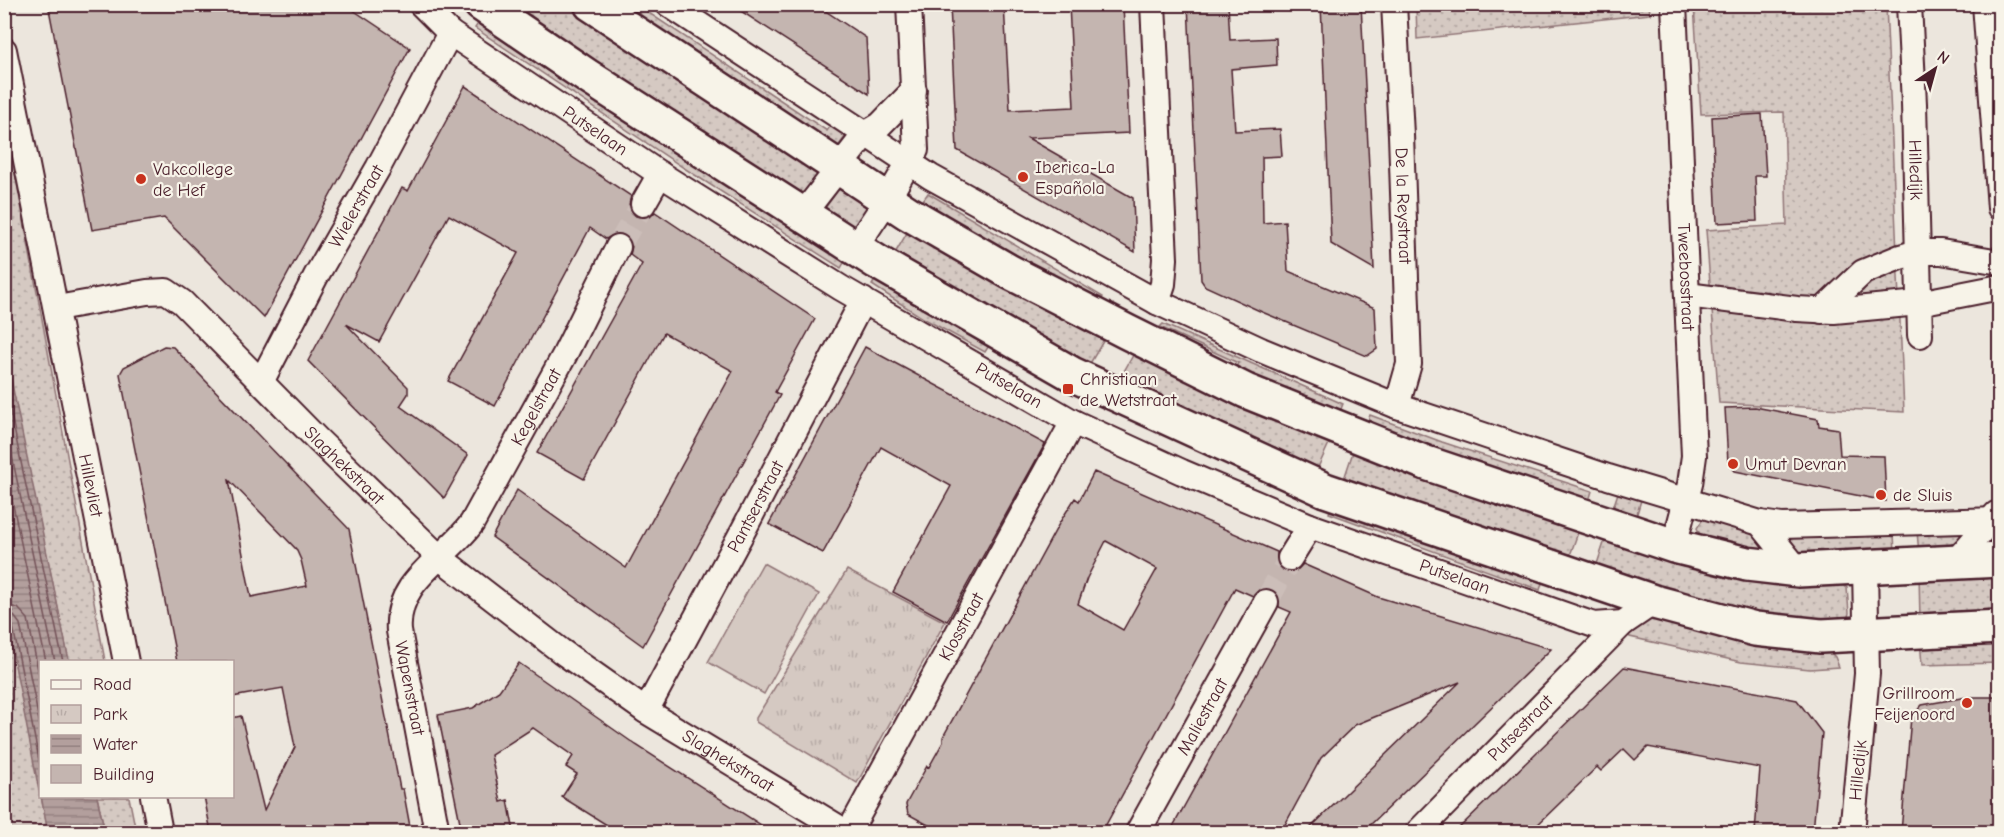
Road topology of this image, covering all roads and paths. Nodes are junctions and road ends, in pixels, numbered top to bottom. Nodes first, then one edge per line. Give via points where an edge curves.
1 (421, 4) edge
2 (482, 4) edge
3 (591, 4) edge
4 (668, 4) edge
5 (909, 4) edge
6 (1153, 4) edge
7 (1394, 4) edge
8 (1674, 4) edge
9 (1909, 4) edge
10 (1985, 4) edge
11 (450, 33) junction
12 (4, 50) edge
13 (914, 90) junction
14 (1995, 93) edge
15 (865, 134) junction
16 (909, 163) junction
17 (840, 168) junction
18 (660, 174) junction
19 (887, 200) junction
20 (643, 204) tunnel mouth
21 (2000, 208) edge
22 (803, 214) junction
23 (618, 247) tunnel mouth
24 (855, 248) junction
25 (1918, 252) junction
26 (2000, 262) edge
27 (2000, 287) edge
28 (1687, 295) junction
29 (863, 300) junction
30 (1157, 302) junction
31 (1919, 303) junction
32 (57, 308) junction
33 (1822, 310) junction
34 (1920, 335) dead end
35 (261, 382) junction
36 (1397, 406) junction
37 (1070, 428) junction
38 (1686, 502) junction
39 (1996, 517) edge
40 (1760, 523) junction
41 (1310, 526) junction
42 (1674, 546) junction
43 (439, 557) junction
44 (1290, 558) tunnel mouth
45 (2000, 560) edge
46 (1955, 562) junction
47 (1865, 567) junction
48 (1798, 570) junction
49 (1266, 602) tunnel mouth
50 (1654, 602) junction
51 (1623, 623) junction
52 (2000, 627) edge
53 (1866, 635) junction
54 (126, 660) edge
55 (646, 711) junction
56 (153, 798) edge
57 (160, 832) edge
58 (437, 832) edge
59 (847, 832) edge
60 (1138, 832) edge
61 (1418, 832) edge
62 (1852, 832) edge

1 - 11 street, Putselaan
2 - 22 main road
3 - 17 main road
4 - 15 street
5 - 13 street
6 - 30 street via 1165,259
7 - 36 street, De la Reystraat via 1409,364
8 - 28 street, Tweebosstraat
9 - 25 street, Hilledijk
10 - 14 street
11 - 18 street, Putselaan
11 - 35 street, Wielerstraat
12 - 32 street
13 - 15 street via 880,125
13 - 16 street via 916,150
14 - 21 street
15 - 16 street
15 - 17 street
16 - 19 street
16 - 30 street
17 - 19 main road
17 - 22 street
18 - 20 street
18 - 29 street, Putselaan
19 - 24 street
19 - 42 main road via 1010,272 1246,391 1426,463
22 - 24 main road
23 - 43 street, Kegelstraat via 564,356 472,523
24 - 50 main road via 1071,374 1314,485
25 - 26 street
25 - 31 street, Hilledijk
25 - 33 street via 1863,272
27 - 31 street
28 - 33 street
28 - 38 street, Tweebosstraat via 1694,456
29 - 37 street, Putselaan
29 - 55 street, Pantserstraat
30 - 36 street
31 - 33 street
31 - 34 street, Hilledijk
32 - 35 street, Slaghekstraat via 166,291 182,302
32 - 54 street, Hillevliet
35 - 43 street, Slaghekstraat
36 - 38 street
37 - 41 street, Putselaan
37 - 59 street, Klosstraat
38 - 40 street
38 - 42 street, Tweebosstraat
39 - 40 street via 1904,524
39 - 46 street
40 - 48 street
41 - 44 street
41 - 51 street, Putselaan via 1594,625
42 - 48 main road via 1747,564
43 - 55 street, Slaghekstraat
43 - 58 street, Wapenstraat via 408,591 398,618
45 - 46 main road
46 - 47 main road
47 - 48 main road
47 - 53 street, Hilledijk
49 - 60 street, Maliestraat
50 - 51 street
50 - 53 main road via 1755,629 1821,636
51 - 61 street, Putsestraat
52 - 53 main road
53 - 62 street, Hilledijk via 1867,674
55 - 59 street, Slaghekstraat
56 - 57 street

